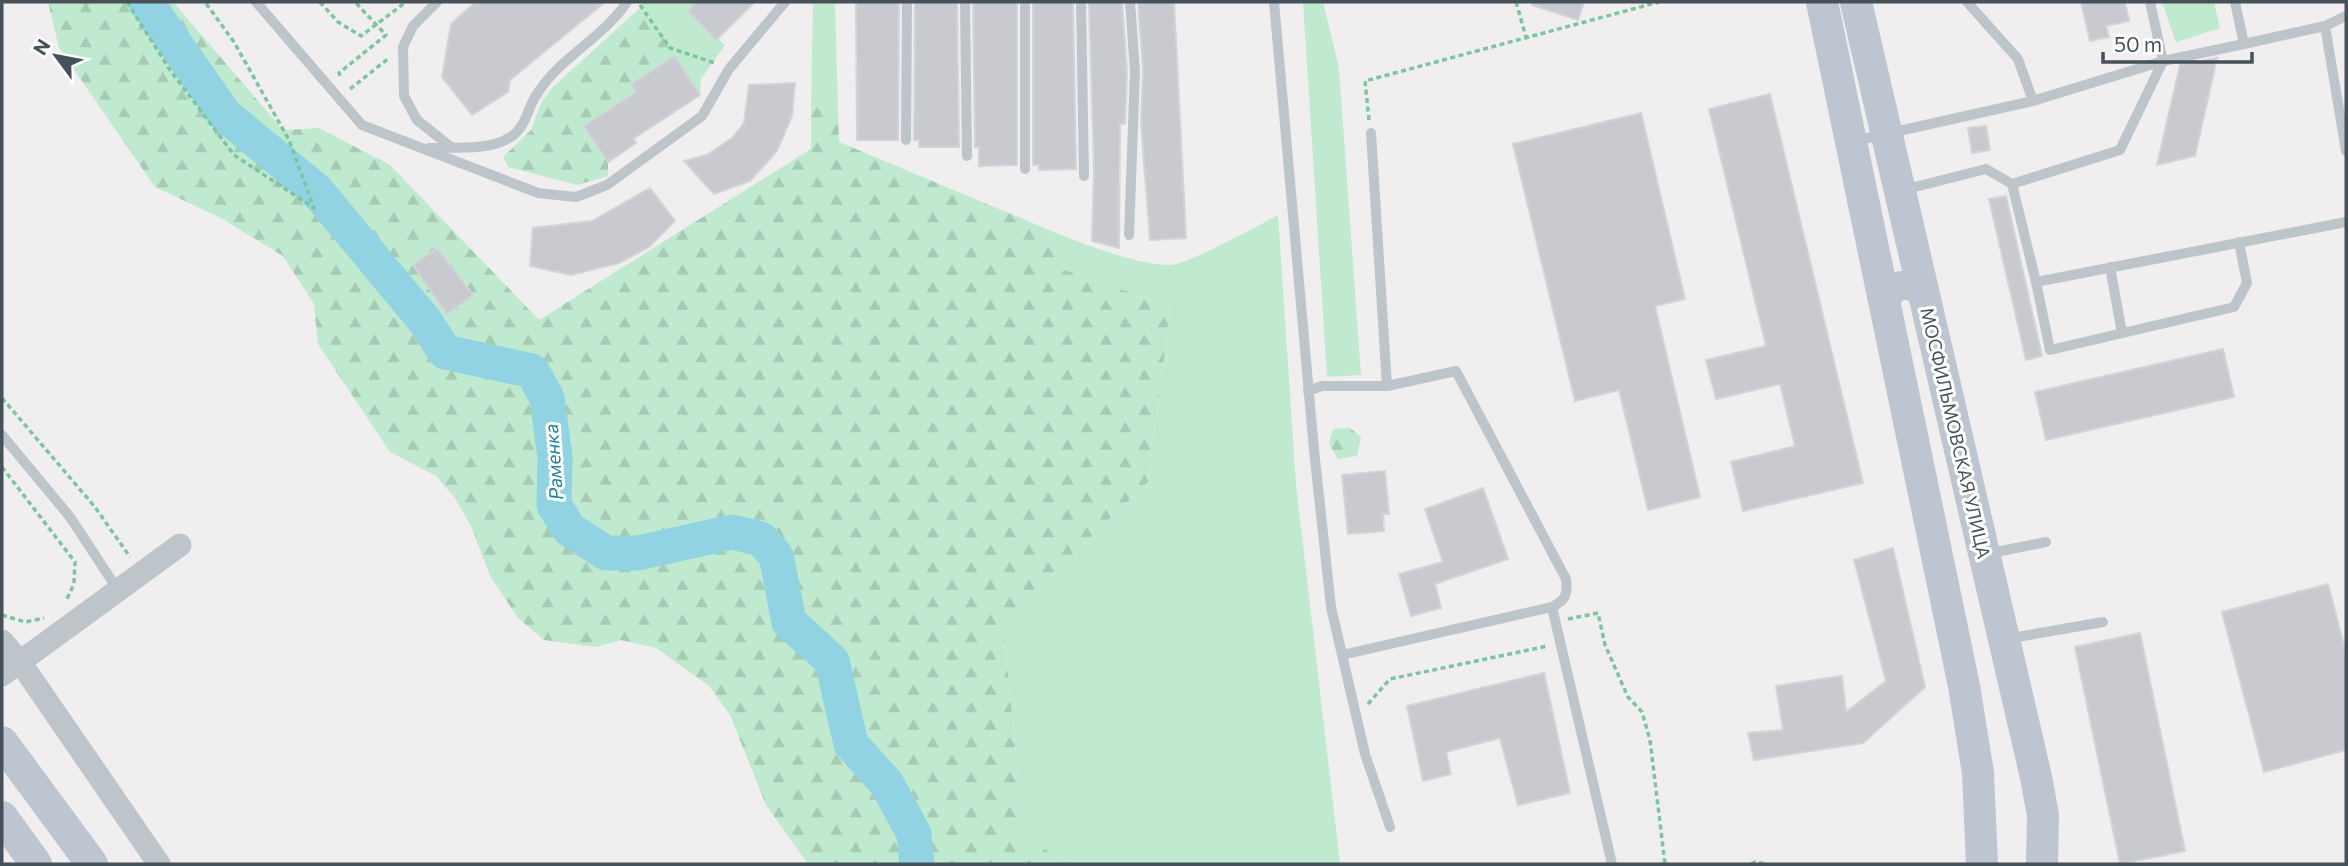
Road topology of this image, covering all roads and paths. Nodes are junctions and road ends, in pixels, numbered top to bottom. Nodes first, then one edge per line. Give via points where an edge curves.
1 (127, 2) edge
2 (205, 2) edge
3 (256, 2) edge
4 (355, 2) edge
5 (406, 2) edge
6 (437, 2) edge
7 (627, 2) edge
8 (635, 2) edge
9 (785, 2) edge
10 (907, 2) edge
11 (965, 2) edge
12 (1025, 2) edge
13 (1081, 2) edge
14 (1130, 2) edge
15 (1274, 2) edge
16 (1516, 2) edge
17 (1659, 2) edge
18 (1822, 2) edge
19 (1856, 2) edge
20 (1967, 2) edge
21 (2150, 2) edge
22 (2235, 2) edge
23 (320, 3) edge
24 (2346, 16) edge
25 (379, 25) junction
26 (2325, 26) junction
27 (1526, 37) junction
28 (2244, 44) junction
29 (404, 47) junction
30 (2163, 61) junction
31 (729, 69) junction
32 (350, 89) junction
33 (355, 97) dead end
34 (2033, 101) junction
35 (1371, 133) joint
36 (1886, 134) junction
37 (906, 140) dead end
38 (1851, 141) junction
39 (452, 147) junction
40 (426, 148) junction
41 (2346, 150) edge
42 (967, 156) dead end
43 (1025, 169) dead end
44 (1084, 176) dead end
45 (2012, 184) junction
46 (1900, 191) junction
47 (2346, 222) edge
48 (1129, 234) dead end
49 (2239, 242) junction
50 (2110, 268) junction
51 (2036, 282) junction
52 (1925, 300) junction
53 (1886, 308) junction
54 (2122, 333) junction
55 (1387, 386) junction
56 (1308, 391) junction
57 (2, 398) edge
58 (2, 435) edge
59 (2, 467) edge
60 (2046, 542) dead end
61 (180, 545) dead end
62 (1984, 554) junction
63 (142, 573) junction
64 (118, 590) junction
65 (64, 604) dead end
66 (1552, 607) junction
67 (2, 615) edge
68 (46, 617) dead end
69 (2103, 622) dead end
70 (1556, 623) junction
71 (2003, 639) junction
72 (2, 641) edge
73 (1561, 644) junction
74 (1342, 655) junction
75 (11, 669) edge
76 (1357, 716) junction
77 (2, 741) edge
78 (2043, 815) junction
79 (2, 817) edge
80 (1390, 827) dead end
81 (1753, 863) edge
82 (36, 864) edge
83 (92, 864) edge
84 (159, 864) edge
85 (1612, 864) edge
86 (1665, 864) edge
87 (1765, 864) edge
88 (1982, 864) edge
89 (2042, 864) edge
90 (2054, 864) edge

1 - 2 path via 170,70 234,155 314,208 289,140 234,42
3 - 40 lane via 362,125
4 - 25 path
5 - 25 path
6 - 29 lane via 413,26
7 - 39 lane via 614,22 537,93 525,121 509,138
8 - 31 path via 670,48
9 - 31 lane
10 - 37 lane
11 - 42 lane
12 - 43 lane
13 - 44 lane
14 - 48 lane via 1135,71
15 - 56 lane
16 - 27 path
17 - 27 path
18 - 38 main road
19 - 36 main road, МОСФИЛЬМОВСКАЯ УЛИЦА
20 - 34 lane via 2018,59
21 - 30 lane
22 - 28 lane
23 - 25 path via 338,22 361,36
24 - 26 lane
25 - 32 path via 386,35 339,74
26 - 28 lane
26 - 41 lane
27 - 35 path via 1365,81
28 - 30 lane
29 - 32 path
29 - 39 lane via 404,96 417,120
30 - 34 lane
30 - 45 lane via 2120,150
31 - 40 lane via 702,116 607,186 576,197 538,192
32 - 33 path
34 - 36 lane
35 - 55 lane
36 - 38 lane
36 - 46 main road, МОСФИЛЬМОВСКАЯ УЛИЦА
38 - 53 main road
39 - 40 lane
45 - 46 lane via 1986,169
45 - 51 lane
46 - 52 main road, МОСФИЛЬМОВСКАЯ УЛИЦА
47 - 49 lane
49 - 50 lane
49 - 54 lane via 2247,283 2234,307
50 - 51 lane
50 - 54 lane
51 - 54 lane via 2050,350
52 - 53 street via 1916,287 1901,285 1888,293
52 - 62 main road, МОСФИЛЬМОВСКАЯ УЛИЦА
53 - 88 main road via 1964,686 1979,773
55 - 56 lane via 1322,386
55 - 66 lane via 1456,371 1566,579 1568,592
56 - 74 lane via 1331,607
57 - 63 path via 94,507
58 - 64 lane via 70,517
59 - 65 path via 75,562 74,584
60 - 62 lane
61 - 63 street
62 - 71 main road, МОСФИЛЬМОВСКАЯ УЛИЦА
63 - 64 street
64 - 75 street
66 - 70 lane
66 - 74 lane
67 - 68 path via 25,621
69 - 71 lane
70 - 73 lane
70 - 86 path via 1598,613 1605,645 1628,697 1642,712 1650,740
71 - 78 main road, МОСФИЛЬМОВСКАЯ УЛИЦА
72 - 75 street
73 - 76 path via 1390,679
73 - 85 lane
74 - 76 lane
75 - 84 street
76 - 80 lane
77 - 83 main road
78 - 89 main road
78 - 90 street, МОСФИЛЬМОВСКАЯ УЛИЦА
79 - 82 main road
81 - 87 path

